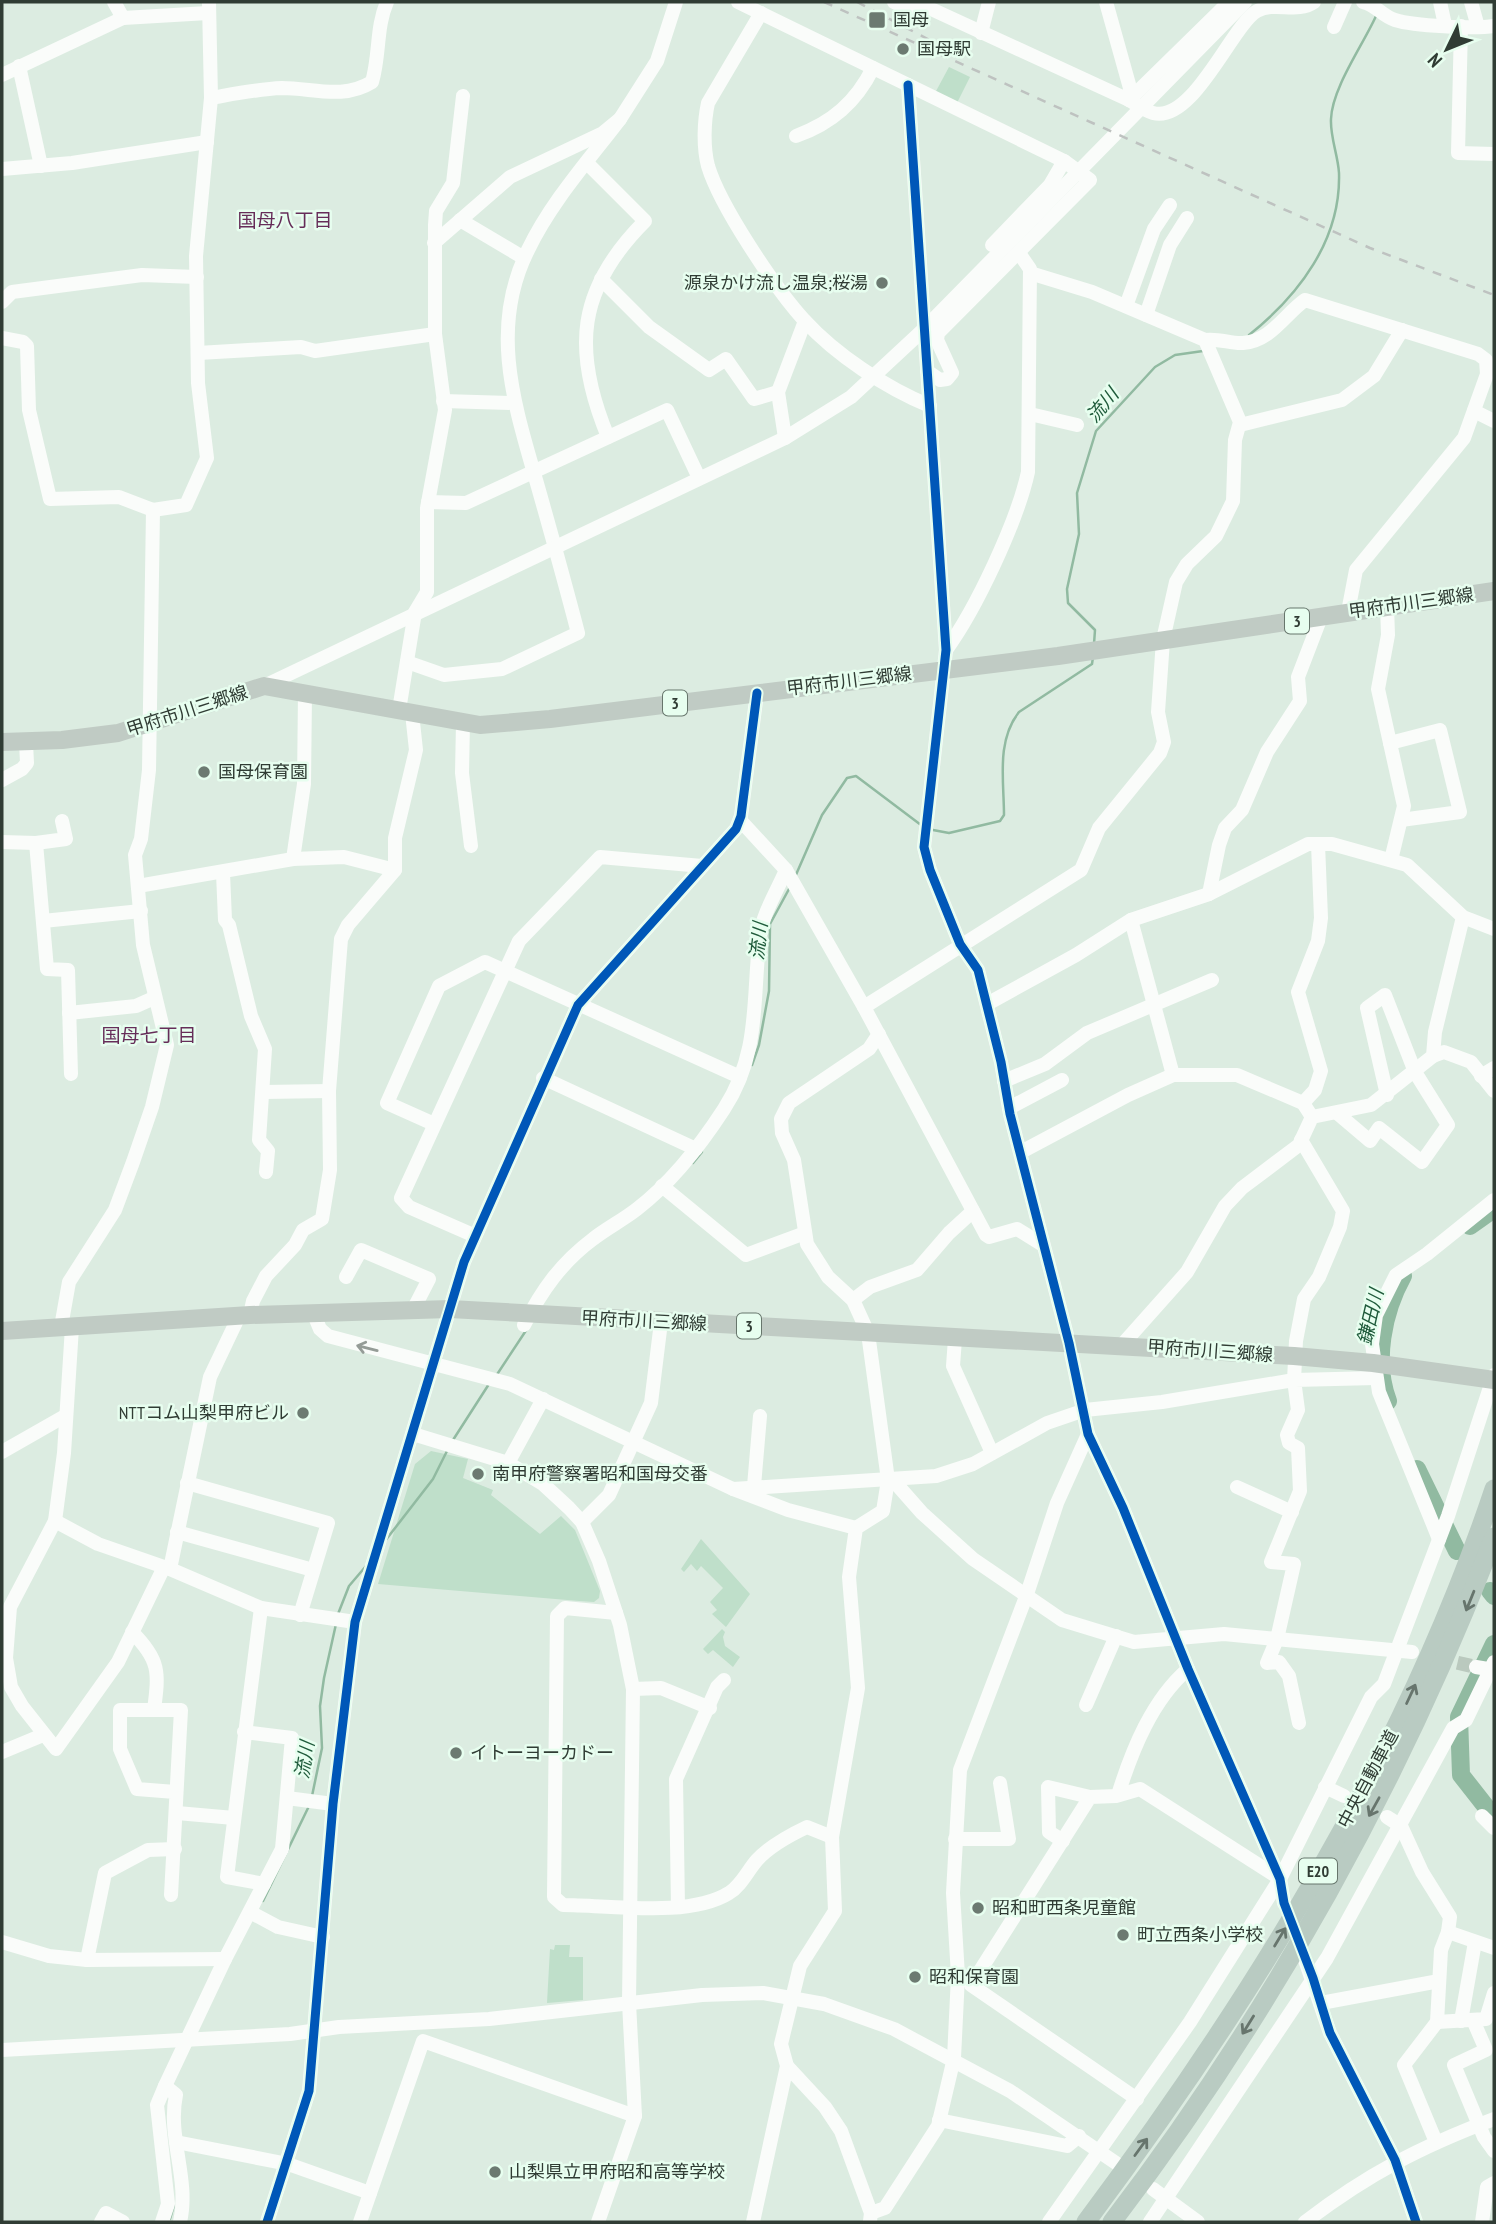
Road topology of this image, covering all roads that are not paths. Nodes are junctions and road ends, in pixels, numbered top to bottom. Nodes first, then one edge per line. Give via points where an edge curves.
1 (114, 2) edge
2 (387, 2) edge
3 (676, 2) edge
4 (738, 2) edge
5 (894, 2) edge
6 (989, 2) edge
7 (1106, 2) edge
8 (1229, 2) edge
9 (1245, 2) edge
10 (1314, 2) edge
11 (1345, 2) edge
12 (1363, 2) edge
13 (1440, 2) edge
14 (1471, 2) edge
15 (208, 7) edge
16 (761, 13) junction
17 (123, 18) junction
18 (1446, 24) junction
19 (1461, 26) junction
20 (1494, 26) edge
21 (1334, 27) dead end
22 (1478, 27) junction
23 (981, 33) junction
24 (19, 66) junction
25 (873, 68) junction
26 (2, 75) edge
27 (908, 85) junction
28 (463, 96) dead end
29 (211, 97) junction
30 (1129, 100) junction
31 (620, 119) junction
32 (796, 136) dead end
33 (207, 142) junction
34 (1494, 153) edge
35 (1064, 161) junction
36 (587, 163) junction
37 (41, 166) junction
38 (2, 169) edge
39 (1170, 205) dead end
40 (1187, 218) dead end
41 (460, 220) junction
42 (435, 243) junction
43 (1019, 253) junction
44 (524, 258) junction
45 (1030, 274) junction
46 (197, 277) junction
47 (601, 279) junction
48 (2, 302) edge
49 (1126, 306) junction
50 (1146, 315) junction
51 (934, 319) junction
52 (805, 321) junction
53 (1402, 330) junction
54 (922, 331) junction
55 (435, 334) junction
56 (2, 338) edge
57 (1205, 340) junction
58 (198, 353) junction
59 (1491, 361) edge
60 (927, 371) junction
61 (874, 377) junction
62 (778, 392) junction
63 (443, 401) junction
64 (514, 403) junction
65 (930, 406) junction
66 (1474, 411) junction
67 (1030, 414) junction
68 (1494, 421) edge
69 (1077, 425) dead end
70 (1240, 425) junction
71 (608, 437) junction
72 (785, 438) junction
73 (534, 471) junction
74 (699, 478) junction
75 (428, 502) junction
76 (153, 510) junction
77 (555, 548) junction
78 (1494, 591) edge
79 (1387, 606) junction
80 (415, 612) junction
81 (1348, 612) junction
82 (1321, 617) junction
83 (1163, 640) junction
84 (946, 650) junction
85 (407, 662) junction
86 (945, 669) junction
87 (264, 686) junction
88 (305, 693) junction
89 (757, 693) junction
90 (406, 712) junction
91 (463, 723) junction
92 (149, 725) junction
93 (2, 742) edge
94 (26, 743) junction
95 (1390, 743) junction
96 (2, 780) edge
97 (740, 820) junction
98 (1401, 820) junction
99 (62, 821) dead end
100 (2, 842) edge
101 (36, 843) junction
102 (1318, 844) junction
103 (471, 846) dead end
104 (293, 859) junction
105 (1391, 860) junction
106 (702, 866) junction
107 (395, 870) junction
108 (223, 873) junction
109 (790, 879) junction
110 (138, 886) junction
111 (1209, 894) junction
112 (141, 911) junction
113 (1463, 917) junction
114 (43, 920) junction
115 (1131, 920) junction
116 (1494, 929) edge
117 (960, 944) junction
118 (504, 971) junction
119 (1212, 980) dead end
120 (155, 998) junction
121 (578, 1004) junction
122 (986, 1004) junction
123 (1154, 1005) junction
124 (864, 1007) junction
125 (69, 1013) junction
126 (879, 1034) junction
127 (1433, 1056) junction
128 (1415, 1072) junction
129 (1488, 1072) edge
130 (71, 1074) dead end
131 (1174, 1075) junction
132 (740, 1077) junction
133 (543, 1078) junction
134 (1062, 1080) dead end
135 (1004, 1081) junction
136 (329, 1091) junction
137 (1494, 1091) edge
138 (264, 1092) junction
139 (1387, 1095) junction
140 (1303, 1103) junction
141 (1009, 1108) junction
142 (1337, 1113) junction
143 (1312, 1117) junction
144 (434, 1124) junction
145 (1301, 1140) junction
146 (696, 1149) junction
147 (1021, 1152) junction
148 (266, 1172) dead end
149 (663, 1186) junction
150 (1494, 1200) edge
151 (973, 1212) junction
152 (804, 1233) junction
153 (473, 1235) junction
154 (1043, 1245) junction
155 (346, 1277) dead end
156 (853, 1300) junction
157 (450, 1309) junction
158 (413, 1310) junction
159 (313, 1312) junction
160 (245, 1316) junction
161 (527, 1320) junction
162 (661, 1322) junction
163 (66, 1327) junction
164 (2, 1331) edge
165 (868, 1333) junction
166 (955, 1339) junction
167 (1069, 1343) junction
168 (1122, 1345) junction
169 (1294, 1356) junction
170 (434, 1364) junction
171 (1374, 1370) junction
172 (1494, 1378) edge
173 (1294, 1380) junction
174 (542, 1399) junction
175 (1085, 1410) junction
176 (65, 1416) junction
177 (760, 1416) dead end
178 (413, 1434) junction
179 (1088, 1434) junction
180 (634, 1442) junction
181 (2, 1452) edge
182 (992, 1453) junction
183 (508, 1462) junction
184 (890, 1479) junction
185 (187, 1483) junction
186 (754, 1486) junction
187 (1237, 1487) dead end
188 (733, 1489) junction
189 (1494, 1489) edge
190 (1292, 1512) junction
191 (55, 1521) junction
192 (582, 1522) junction
193 (856, 1528) junction
194 (177, 1532) junction
195 (1494, 1537) edge
196 (1439, 1538) junction
197 (167, 1568) junction
198 (313, 1570) junction
199 (1027, 1594) junction
200 (261, 1608) junction
201 (616, 1613) junction
202 (300, 1615) junction
203 (355, 1622) junction
204 (132, 1632) junction
205 (1116, 1636) junction
206 (1176, 1638) junction
207 (1276, 1639) junction
208 (1396, 1648) junction
209 (1412, 1652) dead end
210 (1489, 1668) edge
211 (1188, 1669) junction
212 (724, 1680) dead end
213 (633, 1689) junction
214 (1086, 1706) dead end
215 (710, 1708) junction
216 (155, 1710) junction
217 (1299, 1723) dead end
218 (244, 1732) junction
219 (43, 1735) junction
220 (2, 1752) edge
221 (1000, 1783) dead end
222 (1325, 1787) junction
223 (175, 1793) junction
224 (1118, 1795) junction
225 (1343, 1796) dead end
226 (1090, 1797) junction
227 (287, 1798) junction
228 (334, 1804) junction
229 (177, 1813) junction
230 (1482, 1816) dead end
231 (1387, 1817) dead end
232 (234, 1818) junction
233 (1401, 1826) junction
234 (1494, 1828) edge
235 (832, 1837) junction
236 (956, 1839) junction
237 (1063, 1841) junction
238 (175, 1849) junction
239 (1280, 1879) junction
240 (264, 1884) junction
241 (171, 1895) dead end
242 (1284, 1903) dead end
243 (629, 1906) junction
244 (678, 1907) junction
245 (250, 1912) junction
246 (1448, 1932) junction
247 (323, 1937) junction
248 (2, 1942) edge
249 (1475, 1942) junction
250 (1494, 1948) edge
251 (225, 1959) junction
252 (87, 1960) junction
253 (1306, 1961) dead end
254 (1313, 1978) junction
255 (1439, 1981) junction
256 (1494, 1993) edge
257 (790, 1996) junction
258 (629, 2003) junction
259 (1321, 2003) junction
260 (1467, 2020) junction
261 (1437, 2022) junction
262 (314, 2030) junction
263 (185, 2042) junction
264 (2, 2050) edge
265 (954, 2058) junction
266 (787, 2066) junction
267 (165, 2086) junction
268 (1137, 2099) junction
269 (635, 2116) junction
270 (1494, 2119) edge
271 (939, 2120) junction
272 (1479, 2124) junction
273 (1079, 2136) junction
274 (176, 2141) junction
275 (1436, 2142) junction
276 (1101, 2151) junction
277 (1494, 2151) edge
278 (1395, 2160) junction
279 (1116, 2163) dead end
280 (288, 2164) junction
281 (1494, 2183) edge
282 (1153, 2189) dead end
283 (370, 2193) junction
284 (1168, 2199) junction
285 (870, 2218) edge
286 (101, 2222) edge
287 (123, 2222) edge
288 (162, 2222) edge
289 (180, 2222) edge
290 (267, 2222) edge
291 (360, 2222) edge
292 (598, 2222) edge
293 (753, 2222) edge
294 (1049, 2222) edge
295 (1086, 2222) edge
296 (1112, 2222) edge
297 (1150, 2222) edge
298 (1198, 2222) edge
299 (1305, 2222) edge
300 (1416, 2222) edge
301 (1482, 2222) edge

1 - 17 street
2 - 29 street via 380,17 372,82 360,89 342,93 281,88
3 - 31 street via 657,61
4 - 16 street
5 - 23 street via 929,8
6 - 23 street
7 - 30 street via 1130,88
8 - 30 street
9 - 51 street
10 - 30 street via 1256,12 1209,77 1161,114
11 - 21 street
12 - 18 street via 1398,21
13 - 18 street
14 - 22 street
15 - 17 street
15 - 29 street
16 - 25 street
16 - 52 street via 708,103 708,166 757,256
17 - 24 street
18 - 19 street
19 - 22 street
19 - 34 street via 1458,153
20 - 22 street
23 - 30 street
24 - 26 street
24 - 37 street
25 - 27 street
25 - 32 street via 839,114
27 - 35 street
27 - 54 street
28 - 42 street via 453,183 436,211
29 - 33 street
31 - 36 street
31 - 41 street via 603,133 510,177
33 - 37 street
33 - 46 street
35 - 43 street via 1090,180
35 - 51 street via 1050,185 943,297
36 - 44 street via 545,219
36 - 47 street via 645,221 620,246
37 - 38 street
39 - 49 street via 1154,229
40 - 50 street via 1170,245
41 - 42 street
41 - 44 street
42 - 55 street
43 - 45 street
43 - 60 street via 938,333 937,341 952,373 940,380
44 - 64 street via 507,333
45 - 49 street
45 - 67 street
46 - 48 street via 142,275 12,292
46 - 58 street
47 - 62 street via 649,327 709,370 726,359 754,399
47 - 71 street via 587,323 586,370
49 - 50 street
50 - 57 street
51 - 54 street
52 - 61 street
52 - 62 street
53 - 57 street via 1305,300 1276,329 1244,343
53 - 59 street
53 - 70 street via 1374,376 1342,400
54 - 60 street
54 - 61 street
55 - 58 street via 315,351 301,347
55 - 63 street
56 - 76 street via 27,346 29,410 50,499 119,497
57 - 70 street
58 - 76 street via 207,458 186,505
59 - 66 street
60 - 65 street
61 - 65 street
61 - 72 street
62 - 72 street
63 - 64 street
63 - 75 street
64 - 73 street
65 - 84 street
66 - 68 street
66 - 81 street via 1464,438 1356,570
67 - 69 street
67 - 84 street via 1024,491 978,596
70 - 83 street via 1235,440 1233,500 1216,536 1187,564 1176,582
71 - 73 street
71 - 74 street via 667,410
72 - 74 street
73 - 75 street via 466,503
73 - 77 street
74 - 77 street
75 - 80 street via 427,592
76 - 92 street
77 - 80 street
77 - 85 street via 578,633 502,669 444,675
78 - 79 main road, 甲府市川三郷線 / 3
79 - 81 main road, 甲府市川三郷線 / 3
79 - 95 street via 1388,635 1378,689
80 - 85 street
80 - 87 street
81 - 82 main road, 甲府市川三郷線 / 3
82 - 83 main road, 甲府市川三郷線 / 3
82 - 111 street via 1298,677 1300,701 1267,752 1242,810 1226,828
83 - 86 main road, 甲府市川三郷線 / 3
83 - 117 street via 1158,712 1164,742 1154,764 1099,828 1081,870
84 - 86 street
85 - 90 street
86 - 89 main road, 甲府市川三郷線 / 3
86 - 117 street via 924,847
87 - 88 main road, 甲府市川三郷線 / 3
87 - 92 main road, 甲府市川三郷線 / 3
88 - 90 main road, 甲府市川三郷線 / 3
88 - 104 street via 304,784
89 - 91 main road, 甲府市川三郷線 / 3 via 550,719
89 - 97 street
90 - 91 main road, 甲府市川三郷線 / 3
90 - 107 street via 416,750 395,838
91 - 103 street via 462,773
92 - 94 main road, 甲府市川三郷線 / 3
92 - 110 street via 149,770 135,855
93 - 94 main road, 甲府市川三郷線 / 3
94 - 96 street via 27,763
95 - 98 street via 1404,806
95 - 98 street via 1440,730 1460,812
97 - 106 street
97 - 109 street
98 - 105 street
99 - 101 street via 66,839
100 - 101 street
101 - 114 street
102 - 105 street
102 - 111 street via 1273,860
102 - 140 street via 1318,941 1297,992 1321,1071 1315,1090
104 - 107 street via 344,857
104 - 108 street
105 - 113 street via 1407,865
106 - 118 street via 607,856 594,859 519,941
106 - 121 street
107 - 136 street via 341,939
108 - 110 street
108 - 138 street via 225,920 251,1016 265,1049
109 - 124 street
109 - 132 street via 761,934 755,1027
110 - 112 street
111 - 115 street
112 - 114 street
112 - 120 street
113 - 116 street
113 - 127 street
114 - 125 street via 47,969 68,970
115 - 122 street via 1076,956
115 - 123 street
117 - 122 street via 978,971
117 - 124 street
118 - 121 street
118 - 144 street
118 - 144 street via 485,962 439,986 387,1103
119 - 123 street
120 - 125 street via 136,1006
120 - 163 street via 167,1045 152,1107 115,1210 69,1282
121 - 132 street
121 - 133 street
122 - 135 street
123 - 131 street
123 - 135 street via 1087,1033 1045,1064
124 - 126 street
125 - 130 street
126 - 151 street
126 - 152 street via 869,1049 783,1111 782,1133 794,1160
127 - 128 street
127 - 129 street via 1444,1052
128 - 139 street
128 - 139 street via 1385,995 1367,1008
128 - 142 street via 1448,1125 1422,1162 1379,1128 1370,1141
129 - 137 street
131 - 140 street via 1237,1075
131 - 147 street
132 - 146 street
133 - 146 street
133 - 153 street
134 - 141 street
135 - 141 street
136 - 138 street
136 - 160 street via 330,1170 322,1219 303,1230 266,1276
138 - 148 street via 259,1140 268,1151
139 - 142 street via 1371,1105
140 - 143 street
141 - 147 street
142 - 143 street
143 - 145 street
144 - 153 street via 401,1198 409,1207
145 - 168 street via 1225,1206 1187,1272
145 - 169 street via 1343,1211 1320,1277 1304,1299
146 - 149 street
147 - 154 street
149 - 152 street via 746,1255
149 - 161 street via 563,1264
150 - 171 street via 1396,1275 1376,1315
151 - 154 street via 989,1237 1017,1228
151 - 156 street via 917,1270 870,1287
152 - 156 street via 828,1277
153 - 157 street
154 - 167 street
155 - 158 street via 361,1250 429,1279
156 - 165 street
157 - 158 main road, 甲府市川三郷線 / 3
157 - 161 main road, 甲府市川三郷線 / 3
157 - 170 street
158 - 159 main road, 甲府市川三郷線 / 3
159 - 160 main road, 甲府市川三郷線 / 3
170 -> 159 street via 328,1336
160 - 163 main road, 甲府市川三郷線 / 3
160 - 185 street via 210,1377
161 - 162 main road, 甲府市川三郷線 / 3
162 - 165 main road, 甲府市川三郷線 / 3
162 - 180 street via 651,1403
163 - 164 main road, 甲府市川三郷線 / 3
163 - 176 street
165 - 166 main road, 甲府市川三郷線 / 3
165 - 184 street
166 - 167 main road, 甲府市川三郷線 / 3
166 - 182 street via 953,1366
167 - 168 main road, 甲府市川三郷線 / 3
167 - 175 street
168 - 169 main road, 甲府市川三郷線 / 3
169 - 171 main road, 甲府市川三郷線 / 3
169 - 173 street
170 - 174 street via 510,1384
170 - 178 street
171 - 172 main road, 甲府市川三郷線 / 3
171 - 173 street
171 - 196 street via 1403,1457
172 - 196 street
173 - 175 street
173 - 190 street via 1298,1410 1287,1435 1289,1443 1298,1448 1300,1491
174 - 180 street
174 - 183 street
175 - 179 street
175 - 182 street via 1048,1423
176 - 181 street
176 - 191 street
177 - 186 street
178 - 183 street
178 - 203 street
179 - 199 street via 1057,1503
179 - 206 street via 1124,1508
180 - 188 street
180 - 192 street via 609,1495
182 - 184 street via 936,1476
183 - 192 street via 543,1484
184 - 186 street
184 - 193 street via 883,1511
184 - 199 street via 974,1559
185 - 194 street
185 - 198 street via 328,1523
186 - 188 street
187 - 190 street
188 - 193 street
295 -> 189 highway, 中央自動車道 / E20 via 1192,2076 1331,1847 1425,1666
190 - 207 street via 1271,1562 1294,1564
191 - 197 street via 98,1544
191 - 219 street via 10,1607 7,1635 11,1687
192 - 201 street
193 - 235 street via 849,1577 858,1688
194 - 197 street
194 - 198 street
195 -> 296 highway, 中央自動車道 / E20 via 1410,1737 1322,1902 1208,2088
196 - 208 street
197 - 200 street
197 - 204 street
198 - 202 street
199 - 205 street via 1062,1620
199 - 236 street via 960,1769
200 - 202 street
200 - 218 street
201 - 213 street
201 - 243 street via 565,1608 557,1616 553,1878 554,1897 563,1905
202 - 203 street
203 - 228 street
204 - 216 street via 147,1647 159,1674
204 - 219 street via 95,1698 56,1749
205 - 206 street via 1135,1642
205 - 214 street
206 - 207 street via 1224,1634
206 - 211 street
207 - 208 street
207 - 217 street via 1267,1663 1279,1662 1289,1676
208 - 209 street
208 - 222 street via 1384,1684 1371,1697
210 - 233 street via 1466,1720 1453,1728
211 - 224 street via 1173,1681 1132,1751
211 - 239 street
212 - 215 street
213 - 215 street via 661,1688
213 - 243 street
215 - 244 street via 676,1779
216 - 223 street via 181,1710
216 - 223 street via 120,1710 120,1749 137,1789
218 - 227 street via 292,1738
218 - 232 street
219 - 220 street
221 - 236 street via 1009,1839
222 - 225 street
222 - 239 street
223 - 229 street
224 - 226 street
224 - 239 street via 1140,1789
226 - 237 street
226 - 237 street via 1048,1787 1049,1832
227 - 228 street
227 - 240 street via 282,1849
228 - 247 street
229 - 232 street
229 - 238 street
230 - 234 street
231 - 233 street
232 - 240 street via 227,1877
233 - 246 street via 1450,1917
233 - 254 street
235 - 244 street via 807,1827 759,1858 732,1892 704,1904
235 - 257 street via 835,1911 800,1966
236 - 265 street
237 - 268 street via 971,1985
238 - 241 street
238 - 252 street via 148,1850 105,1873
239 - 242 street
239 - 268 street
240 - 245 street
243 - 244 street
243 - 258 street
245 - 247 street via 278,1927
245 - 251 street
246 - 249 street
246 - 255 street via 1441,1950
247 - 262 street
248 - 252 street via 49,1956
249 - 250 street
249 - 260 street
251 - 252 street
251 - 263 street
253 - 254 street
254 - 259 street
254 - 284 street
255 - 259 street
255 - 261 street
256 - 260 street via 1486,2019
257 - 258 street via 733,1993
257 - 265 street via 856,2013
257 - 266 street via 781,2045
258 - 262 street via 489,2019
258 - 269 street
259 - 278 street via 1344,2066
260 - 261 street
260 - 272 street via 1486,2050 1454,2065
261 - 275 street via 1404,2065
262 - 263 street
262 - 280 street via 309,2091
263 - 264 street
263 - 267 street
265 - 271 street
265 - 273 street
266 - 285 street via 841,2131
266 - 293 street
267 - 274 street via 176,2095
267 - 288 street via 157,2105 168,2204
268 - 276 street
269 - 283 street via 423,2041
269 - 292 street
270 - 272 street
271 - 273 street via 1067,2146
271 - 285 street via 886,2208
272 - 275 street
272 - 277 street
273 - 276 street
274 - 280 street
274 - 289 street via 184,2198
275 - 278 street
276 - 279 street
276 - 294 street
278 - 299 street
278 - 300 street
280 - 283 street
280 - 290 street
281 - 301 street via 1487,2187
282 - 284 street
283 - 291 street
284 - 297 street
284 - 298 street
286 - 287 street via 106,2213

